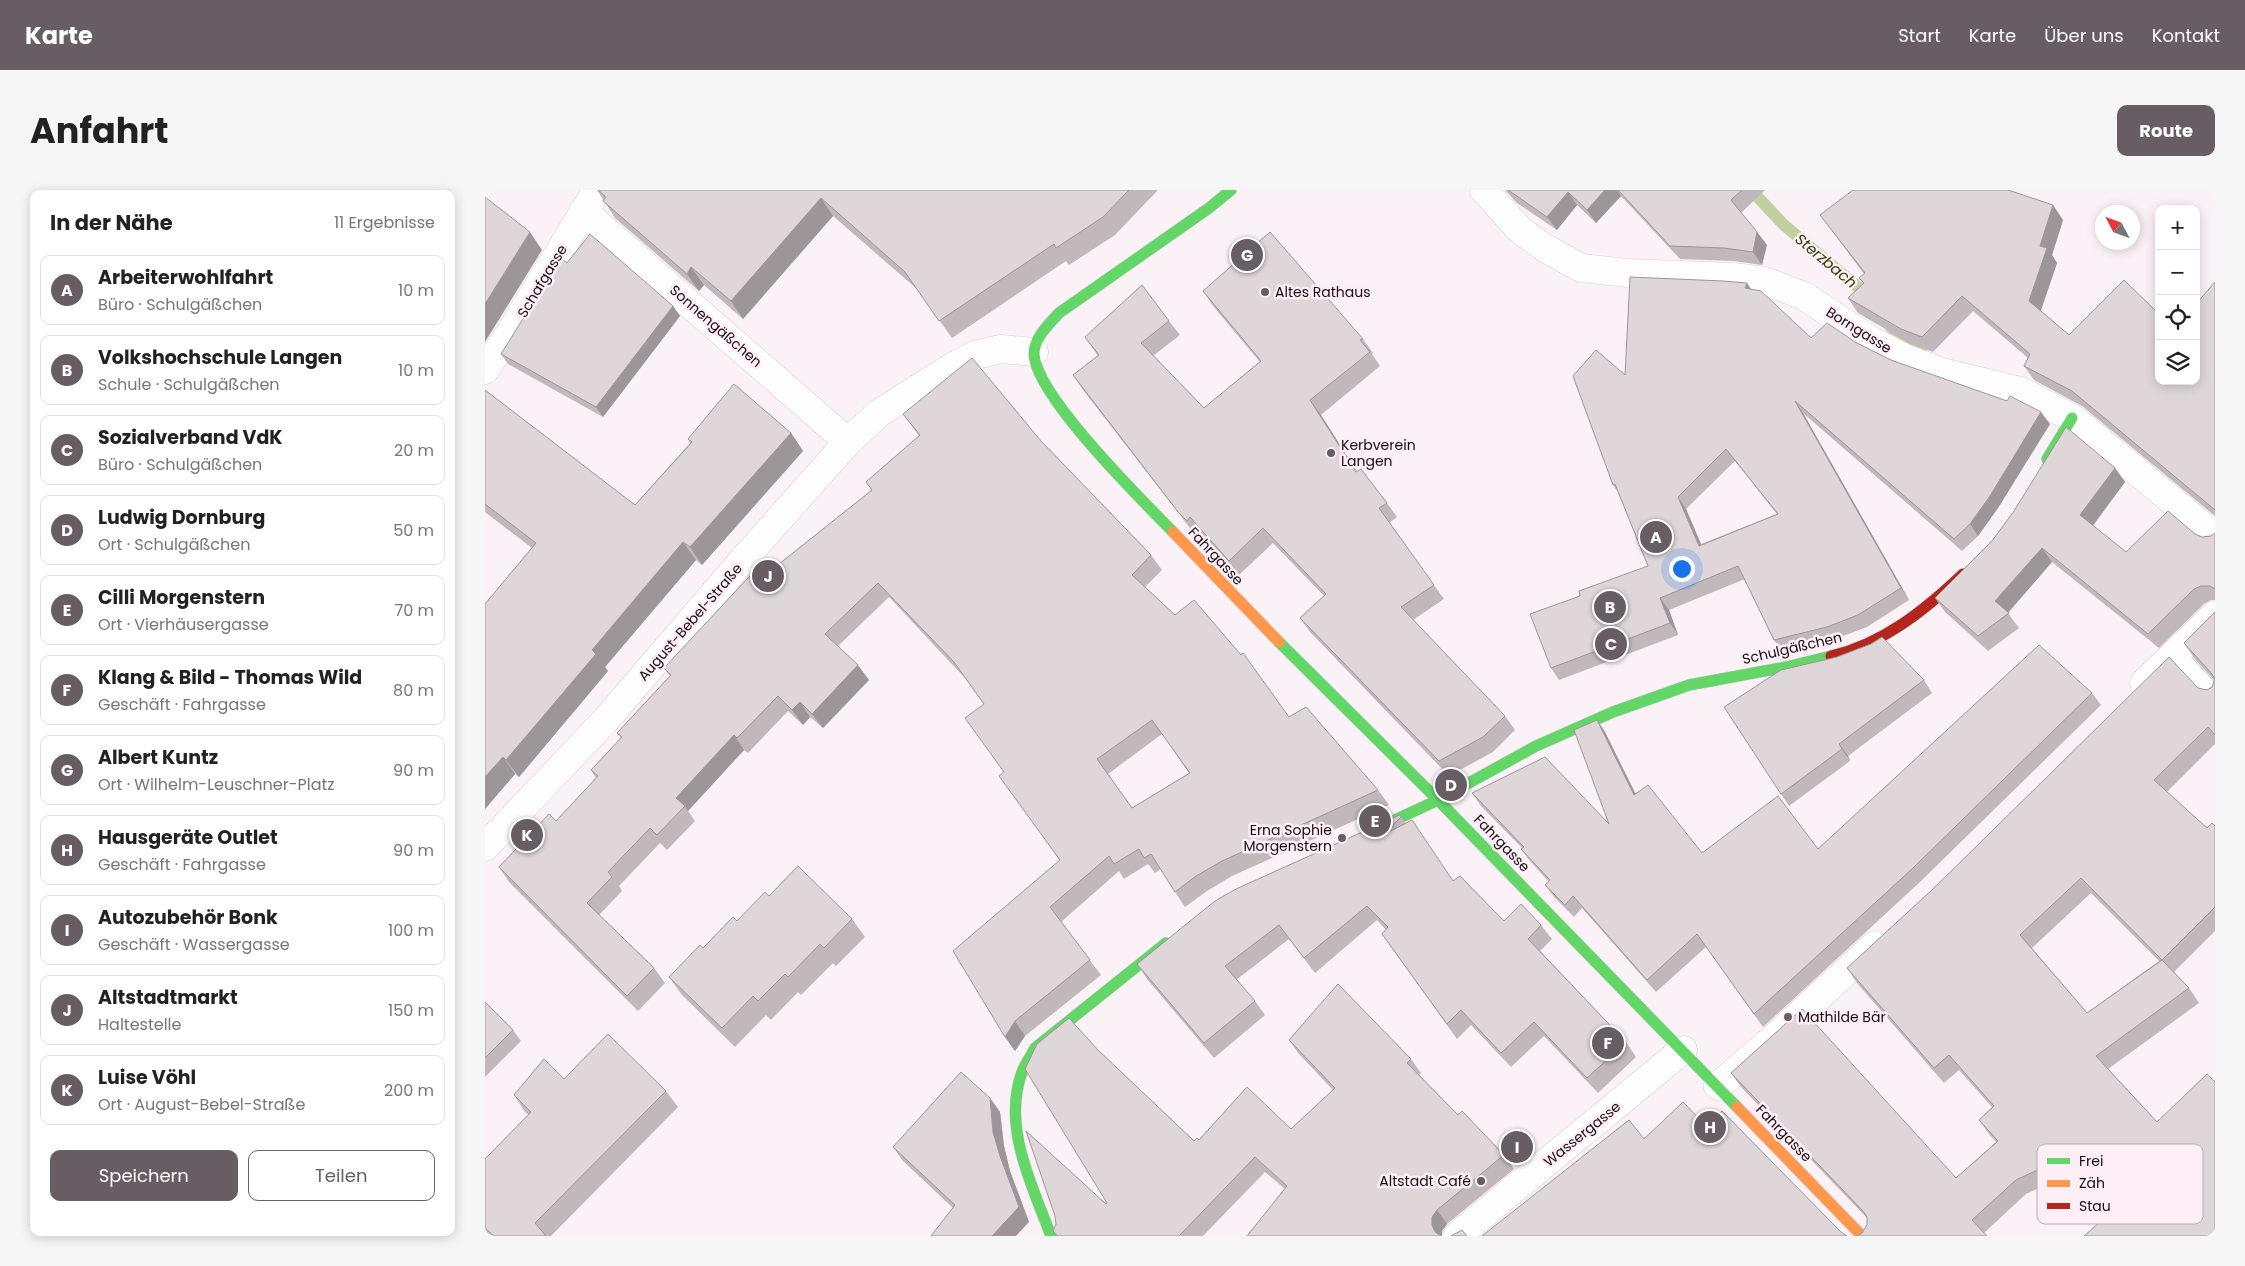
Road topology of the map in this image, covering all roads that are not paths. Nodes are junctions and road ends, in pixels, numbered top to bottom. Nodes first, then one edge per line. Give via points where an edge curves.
1 (1231, 190) edge
2 (1484, 190) edge
3 (590, 200) edge
4 (1035, 352) junction
5 (485, 370) edge
6 (2072, 418) junction
7 (848, 442) junction
8 (2040, 469) edge
9 (2215, 536) edge
10 (1969, 568) edge
11 (2215, 615) edge
12 (2175, 652) junction
13 (2215, 695) edge
14 (2129, 698) edge
15 (1438, 800) junction
16 (1354, 839) edge
17 (485, 847) edge
18 (1896, 925) edge
19 (1174, 936) edge
20 (1683, 1050) junction
21 (1718, 1086) junction
22 (1051, 1236) edge
23 (1457, 1236) edge
24 (1862, 1236) edge

1 - 4 main road via 1059,313 1043,330
2 - 6 street, Borngasse via 1520,230 1553,254 1581,268 1765,281 1804,296 1905,358 1942,372 2021,391
3 - 5 street, Schafgasse via 511,333
3 - 7 street, Sonnengäßchen
4 - 7 street, August-Bebel-Straße via 1001,349 975,355 879,413
4 - 15 main road, Fahrgasse via 1036,367 1047,390 1096,451 1229,592
6 - 8 main road
6 - 9 street, Borngasse
7 - 17 street, August-Bebel-Straße via 604,722
10 - 15 main road, Schulgäßchen via 1930,605 1874,641 1840,654 1680,688 1566,732
11 - 12 street
12 - 13 lane
12 - 14 street
15 - 16 main road, Schulgäßchen
15 - 20 main road, Fahrgasse
18 - 21 street
19 - 22 main road via 1035,1048 1018,1083 1017,1142
20 - 21 main road, Fahrgasse
20 - 23 street, Wassergasse
21 - 24 main road, Fahrgasse

